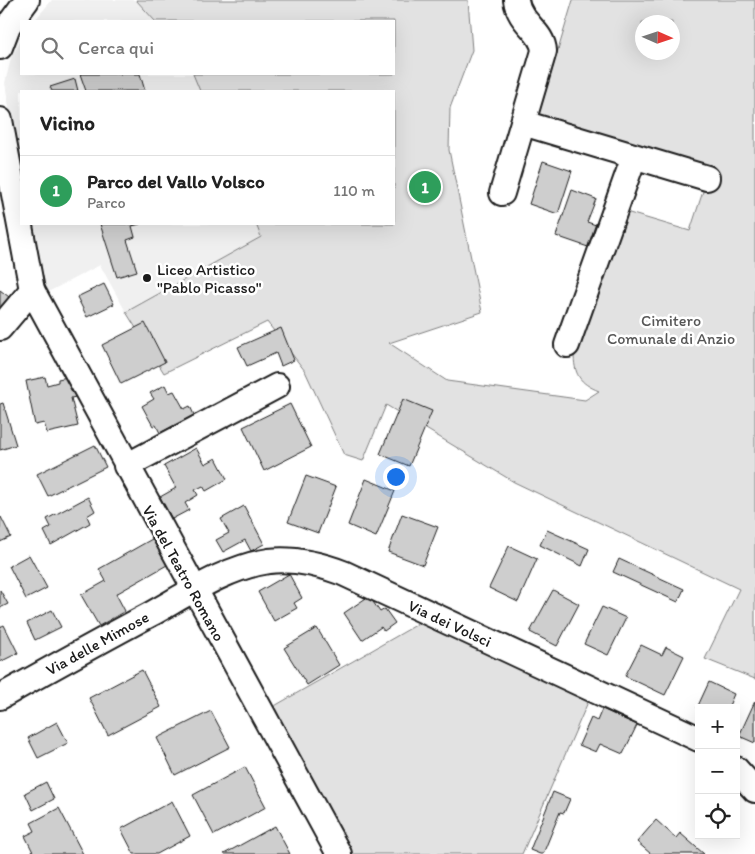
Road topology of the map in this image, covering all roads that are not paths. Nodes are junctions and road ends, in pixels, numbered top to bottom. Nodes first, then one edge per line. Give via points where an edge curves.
1 (27, 0) edge
2 (516, 0) edge
3 (0, 47) edge
4 (0, 120) edge
5 (523, 123) junction
6 (634, 157) junction
7 (707, 178) dead end
8 (502, 193) dead end
9 (32, 290) junction
10 (0, 328) edge
11 (567, 345) dead end
12 (278, 386) dead end
13 (126, 466) junction
14 (193, 590) junction
15 (0, 697) edge
16 (695, 737) edge
17 (740, 773) edge
18 (755, 790) edge
19 (339, 854) edge

1 - 3 street via 8,26
2 - 5 street via 524,20 544,45
4 - 9 street, Via del Teatro Romano
5 - 6 street
5 - 8 street
6 - 7 street
6 - 11 street
9 - 10 street
9 - 13 street, Via del Teatro Romano
12 - 13 street
13 - 14 street, Via del Teatro Romano
14 - 15 street, Via delle Mimose
14 - 16 street, Via dei Volsci via 256,563 288,560 320,565
14 - 19 street, Via del Teatro Romano
17 - 18 street

